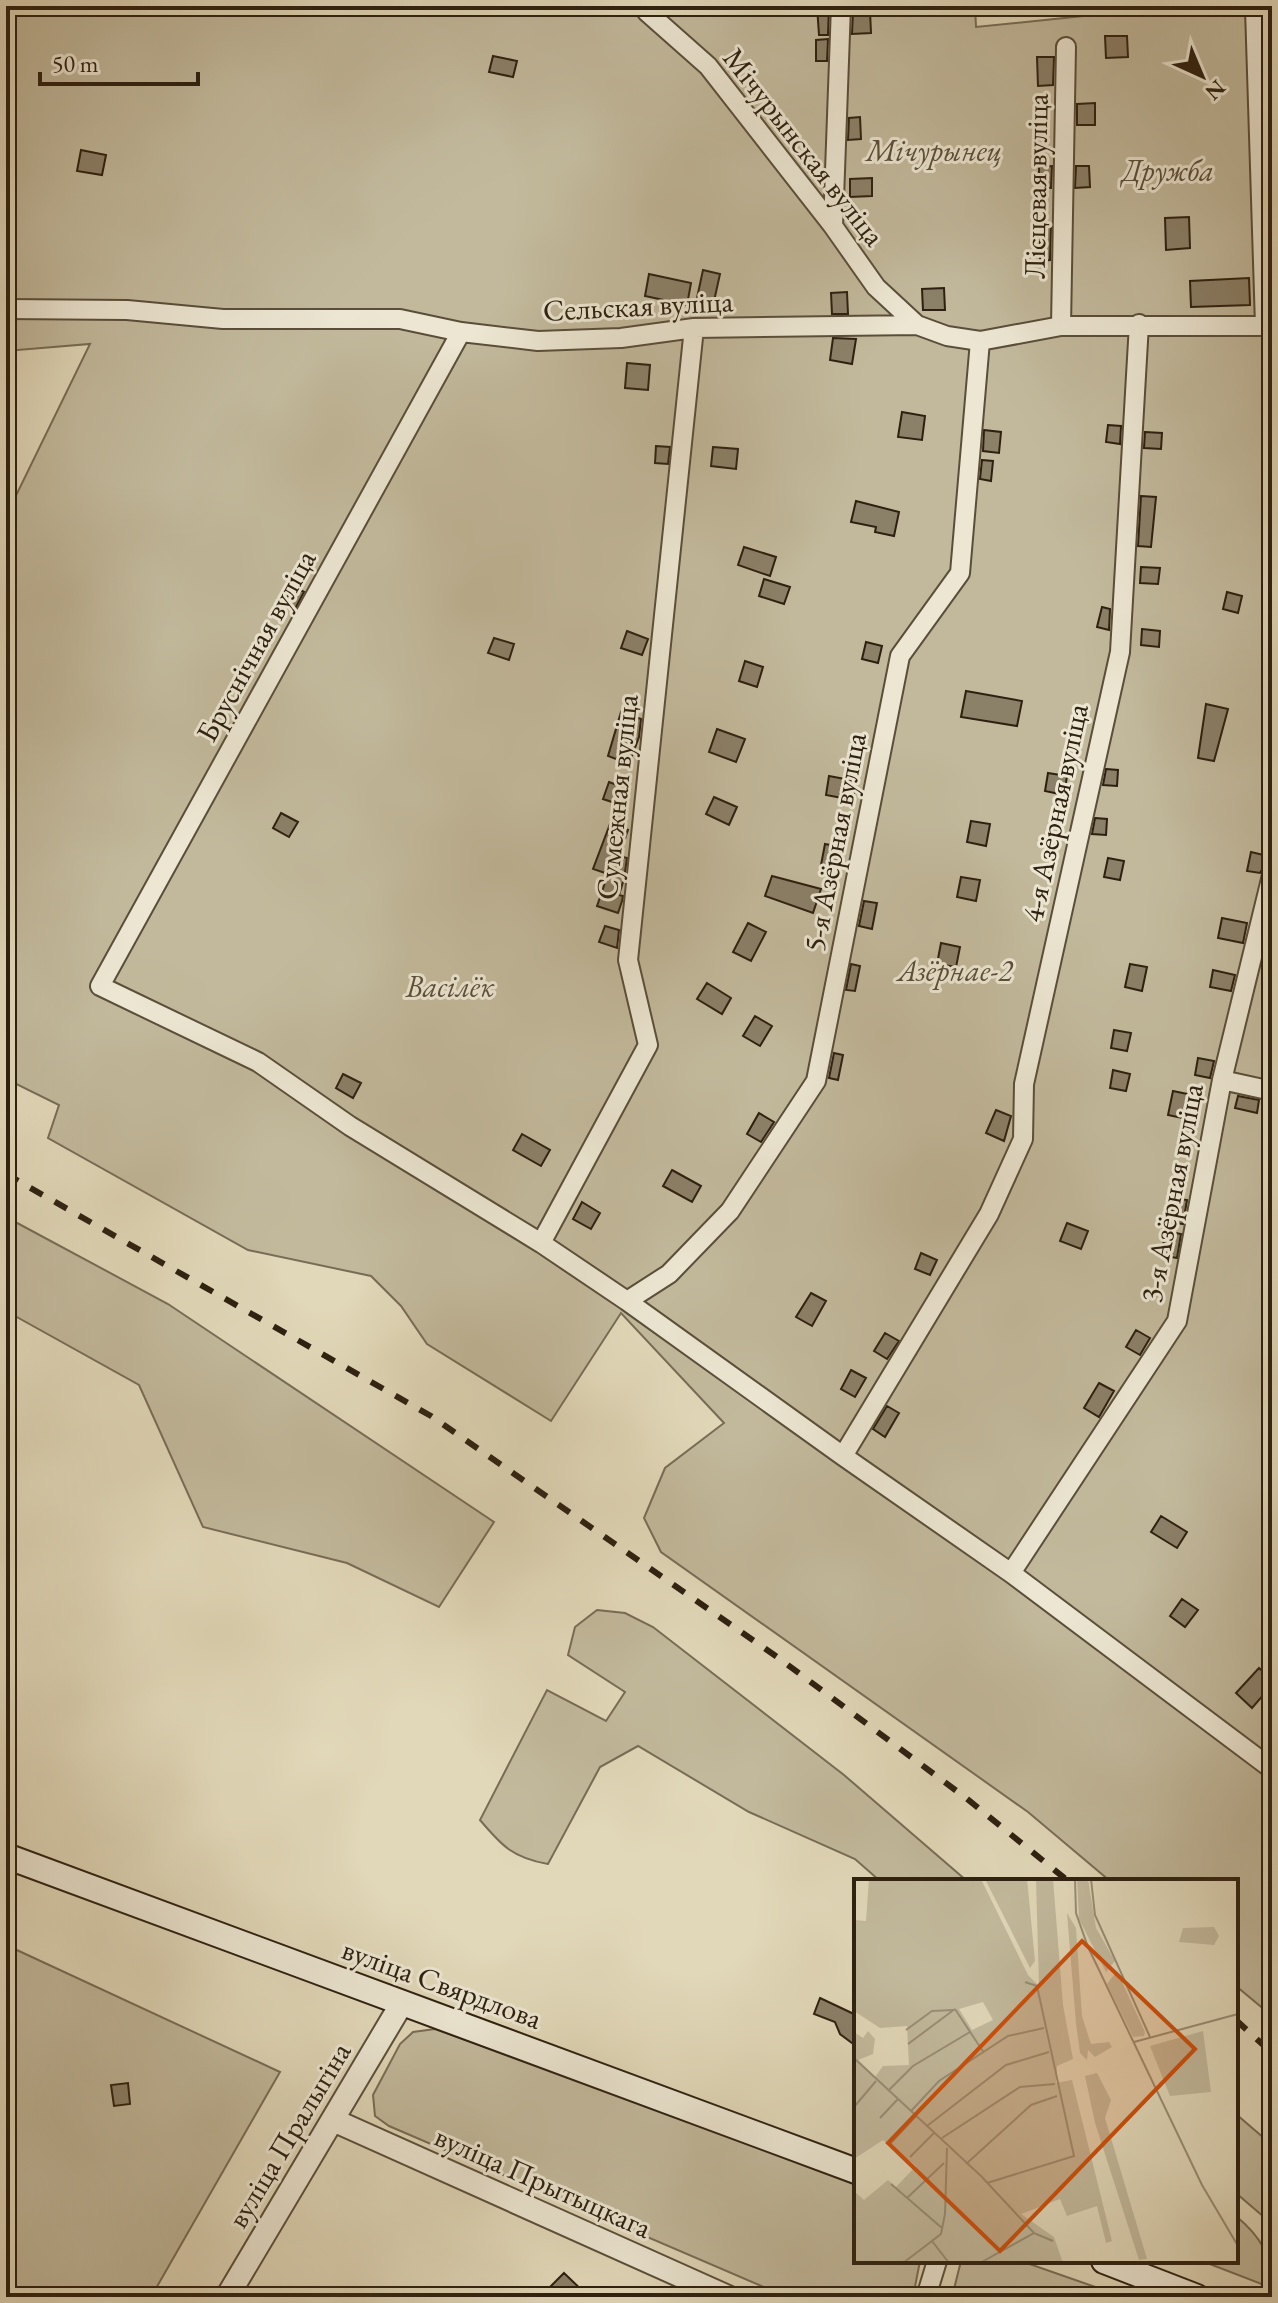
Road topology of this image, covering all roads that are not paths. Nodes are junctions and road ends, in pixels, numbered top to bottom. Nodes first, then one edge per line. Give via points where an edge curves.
1 (644, 6) edge
2 (841, 6) edge
3 (1255, 9) dead end
4 (1066, 47) dead end
5 (833, 226) junction
6 (6, 309) edge
7 (1139, 324) junction
8 (917, 325) junction
9 (1268, 325) edge
10 (1061, 326) junction
11 (694, 328) junction
12 (461, 332) junction
13 (980, 341) junction
14 (1272, 875) edge
15 (1222, 1080) junction
16 (1272, 1091) edge
17 (541, 1243) junction
18 (627, 1301) junction
19 (843, 1456) junction
20 (1011, 1573) junction
21 (1272, 1769) edge
22 (6, 1856) edge
23 (402, 2003) junction
24 (333, 2120) junction
25 (854, 2170) edge
26 (936, 2263) edge
27 (1109, 2263) edge
28 (227, 2297) edge
29 (728, 2297) edge
30 (926, 2297) edge
31 (1197, 2297) edge

1 - 5 street, Мічурынская вуліца via 708,66
2 - 5 street
3 - 9 street
4 - 10 street, Лісцевая вуліца
5 - 8 street, Мічурынская вуліца via 876,287
6 - 12 street, Сельская вуліца via 127,310 223,319 400,319
7 - 9 street, Сельская вуліца
7 - 10 street, Сельская вуліца
7 - 19 street, 4-я Азёрная вуліца via 1120,652 1024,1084 1023,1139 989,1214
8 - 11 street, Сельская вуліца
8 - 13 street, Сельская вуліца
10 - 13 street, Сельская вуліца
11 - 12 street, Сельская вуліца via 538,341
11 - 17 street, Сумежная вуліца via 628,960 648,1045
12 - 17 street, Бруснічная вуліца via 100,986 258,1062 350,1126
13 - 18 street, 5-я Азёрная вуліца via 960,573 900,656 816,1081 730,1211 669,1274
14 - 15 street, 3-я Азёрная вуліца
15 - 16 street
15 - 20 street, 3-я Азёрная вуліца via 1177,1321
17 - 18 street
18 - 19 street
19 - 20 street
20 - 21 street
22 - 23 main road, вуліца Свярдлова
23 - 24 street, вуліца Пралыгіна
23 - 25 main road, вуліца Свярдлова
24 - 28 street, вуліца Пралыгіна
24 - 29 street, вуліца Прытыцкага
26 - 30 street
27 - 31 main road

